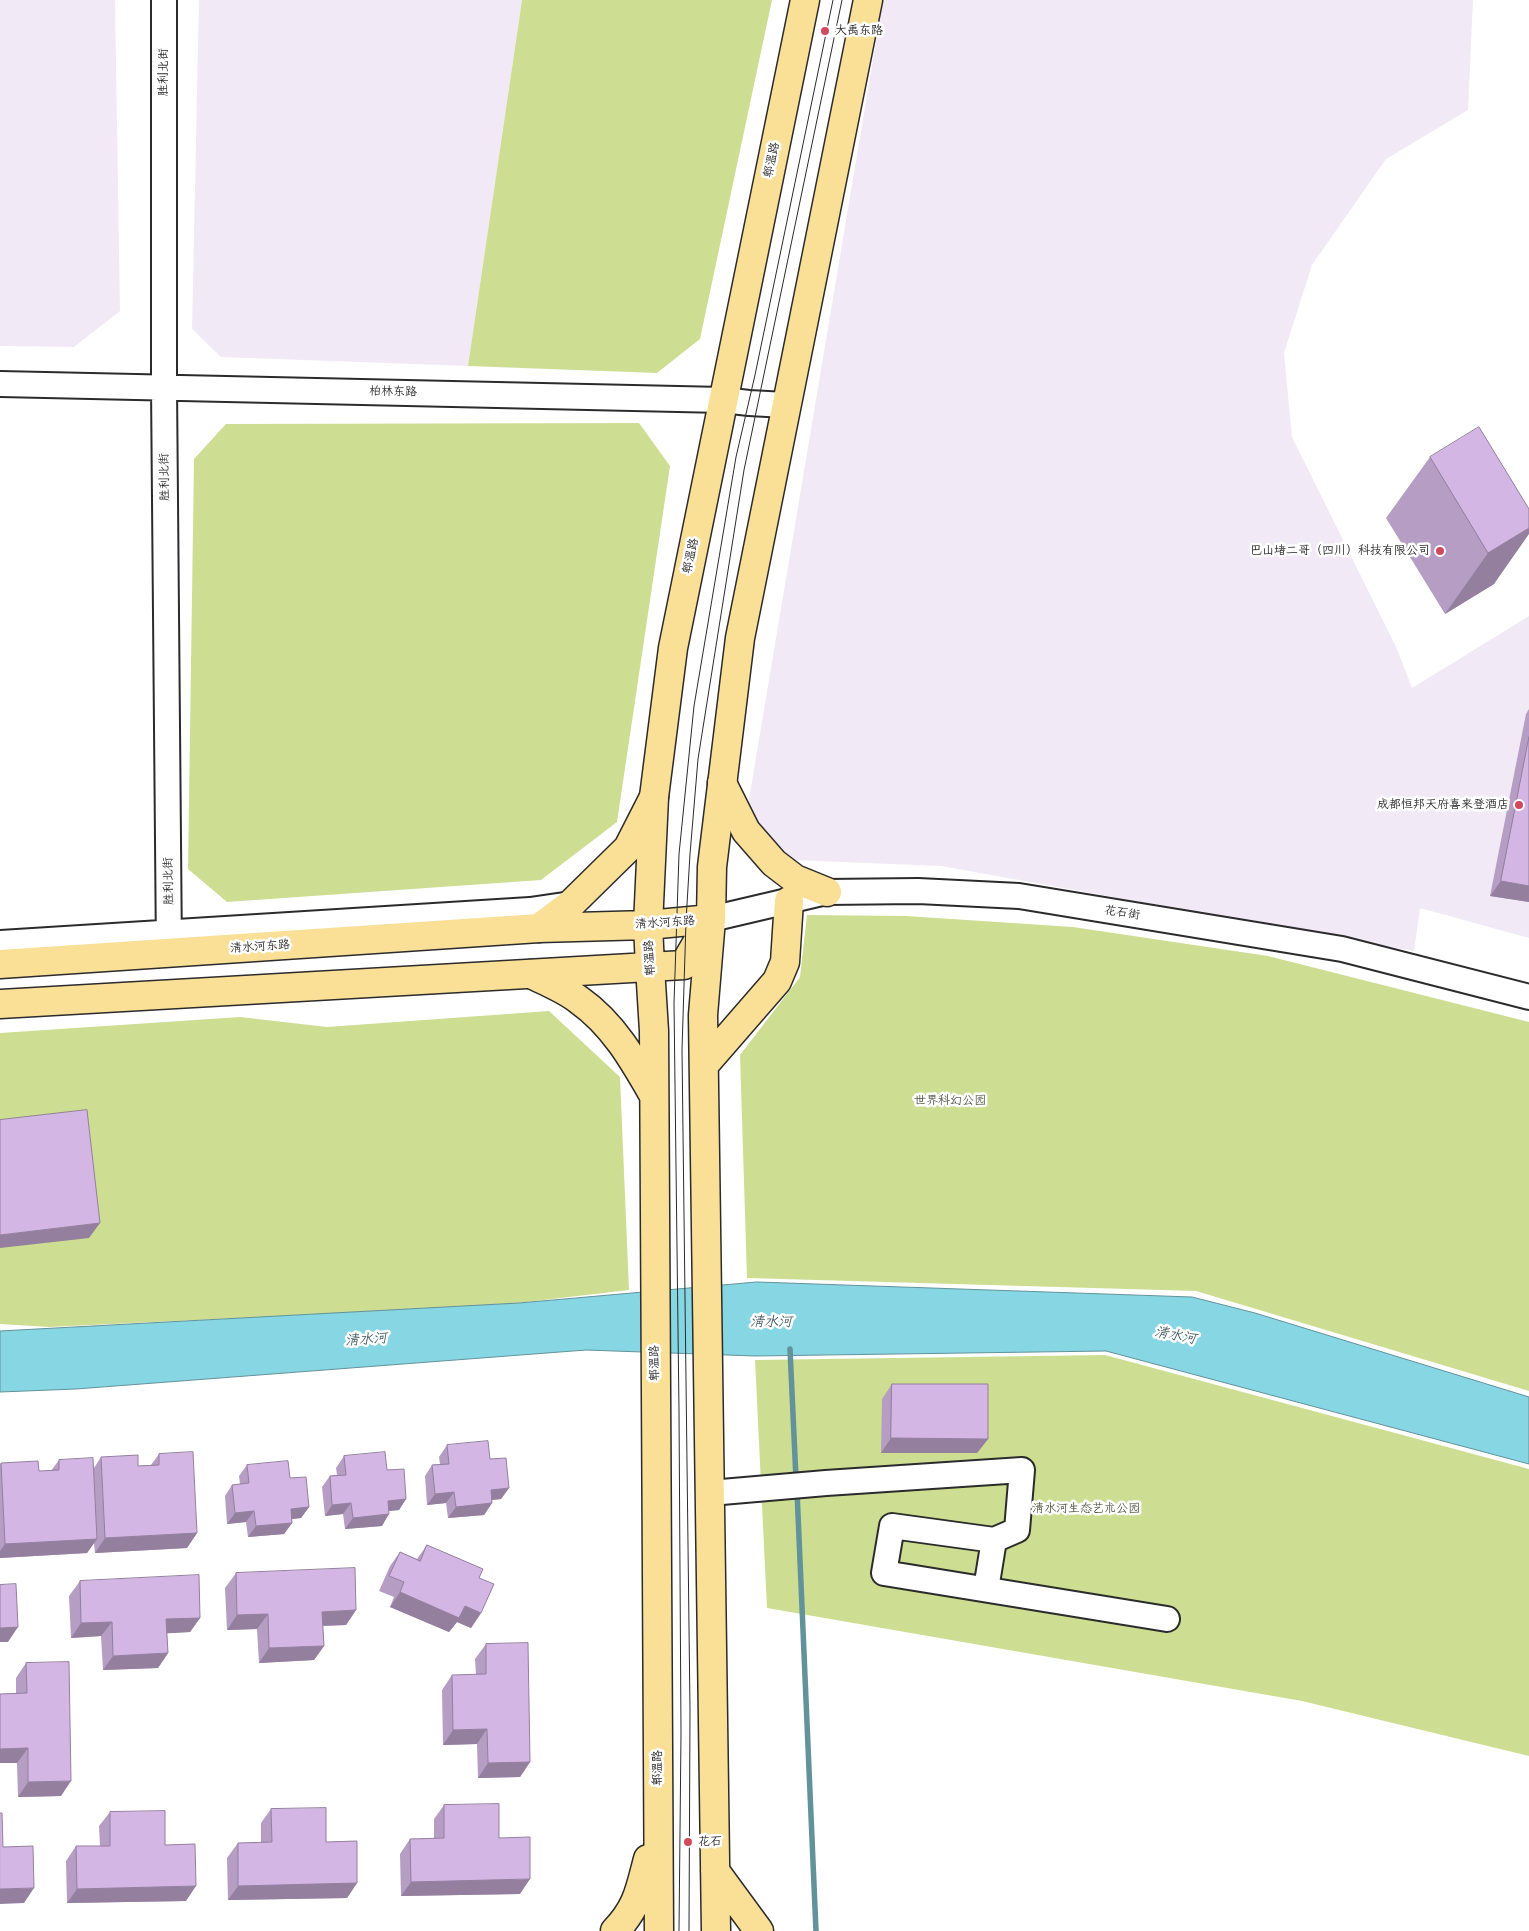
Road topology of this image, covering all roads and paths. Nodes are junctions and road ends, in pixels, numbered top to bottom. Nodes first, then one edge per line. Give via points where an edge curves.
1 (164, 0) edge
2 (805, 0) edge
3 (868, 0) edge
4 (0, 384) edge
5 (164, 388) junction
6 (723, 400) junction
7 (786, 405) junction
8 (722, 783) junction
9 (654, 797) junction
10 (827, 892) junction
11 (789, 901) junction
12 (571, 904) junction
13 (711, 918) junction
14 (648, 925) junction
15 (539, 928) junction
16 (0, 943) edge
17 (169, 943) junction
18 (0, 964) edge
19 (650, 967) junction
20 (531, 974) junction
21 (1529, 997) edge
22 (0, 1004) edge
23 (704, 1066) junction
24 (654, 1096) junction
25 (710, 1493) junction
26 (994, 1540) junction
27 (986, 1590) junction
28 (1167, 1619) dead end
29 (658, 1816) junction
30 (715, 1871) junction
31 (615, 1931) edge
32 (659, 1931) edge
33 (716, 1931) edge
34 (759, 1931) edge

1 - 5 street, 胜利北街
2 - 6 main road, 郫温路
3 - 7 main road
4 - 5 street, 柏林东路
5 - 6 street, 柏林东路
5 - 17 street, 胜利北街
6 - 7 street, 柏林东路
6 - 9 main road, 郫温路 via 673,648
7 - 8 main road via 740,638
8 - 10 main road via 746,831 774,863 796,879
8 - 13 main road via 712,867
9 - 12 main road via 628,848
9 - 14 main road, 郫温路
10 - 11 street, 花石街
10 - 21 street, 花石街 via 918,891 1019,896 1342,949
11 - 13 street, 花石街
11 - 23 main road via 784,962 777,981
12 - 15 main road
12 - 17 street
13 - 14 main road, 清水河东路
13 - 19 main road, 清水河东路 via 684,966
13 - 23 main road via 703,1015
14 - 15 main road, 清水河东路
14 - 19 main road, 郫温路
15 - 17 main road, 清水河东路
16 - 17 street
17 - 18 main road, 清水河东路
19 - 20 main road, 清水河东路
19 - 24 main road, 郫温路
20 - 22 main road, 清水河东路
20 - 24 main road via 579,1000 611,1029
23 - 25 main road
24 - 29 main road, 郫温路
25 - 26 street via 1022,1470 1017,1530
25 - 30 main road
26 - 27 street
26 - 27 street via 892,1526 884,1573
27 - 28 street
29 - 31 main road via 638,1898
29 - 32 main road, 郫温路
30 - 33 main road
30 - 34 main road

